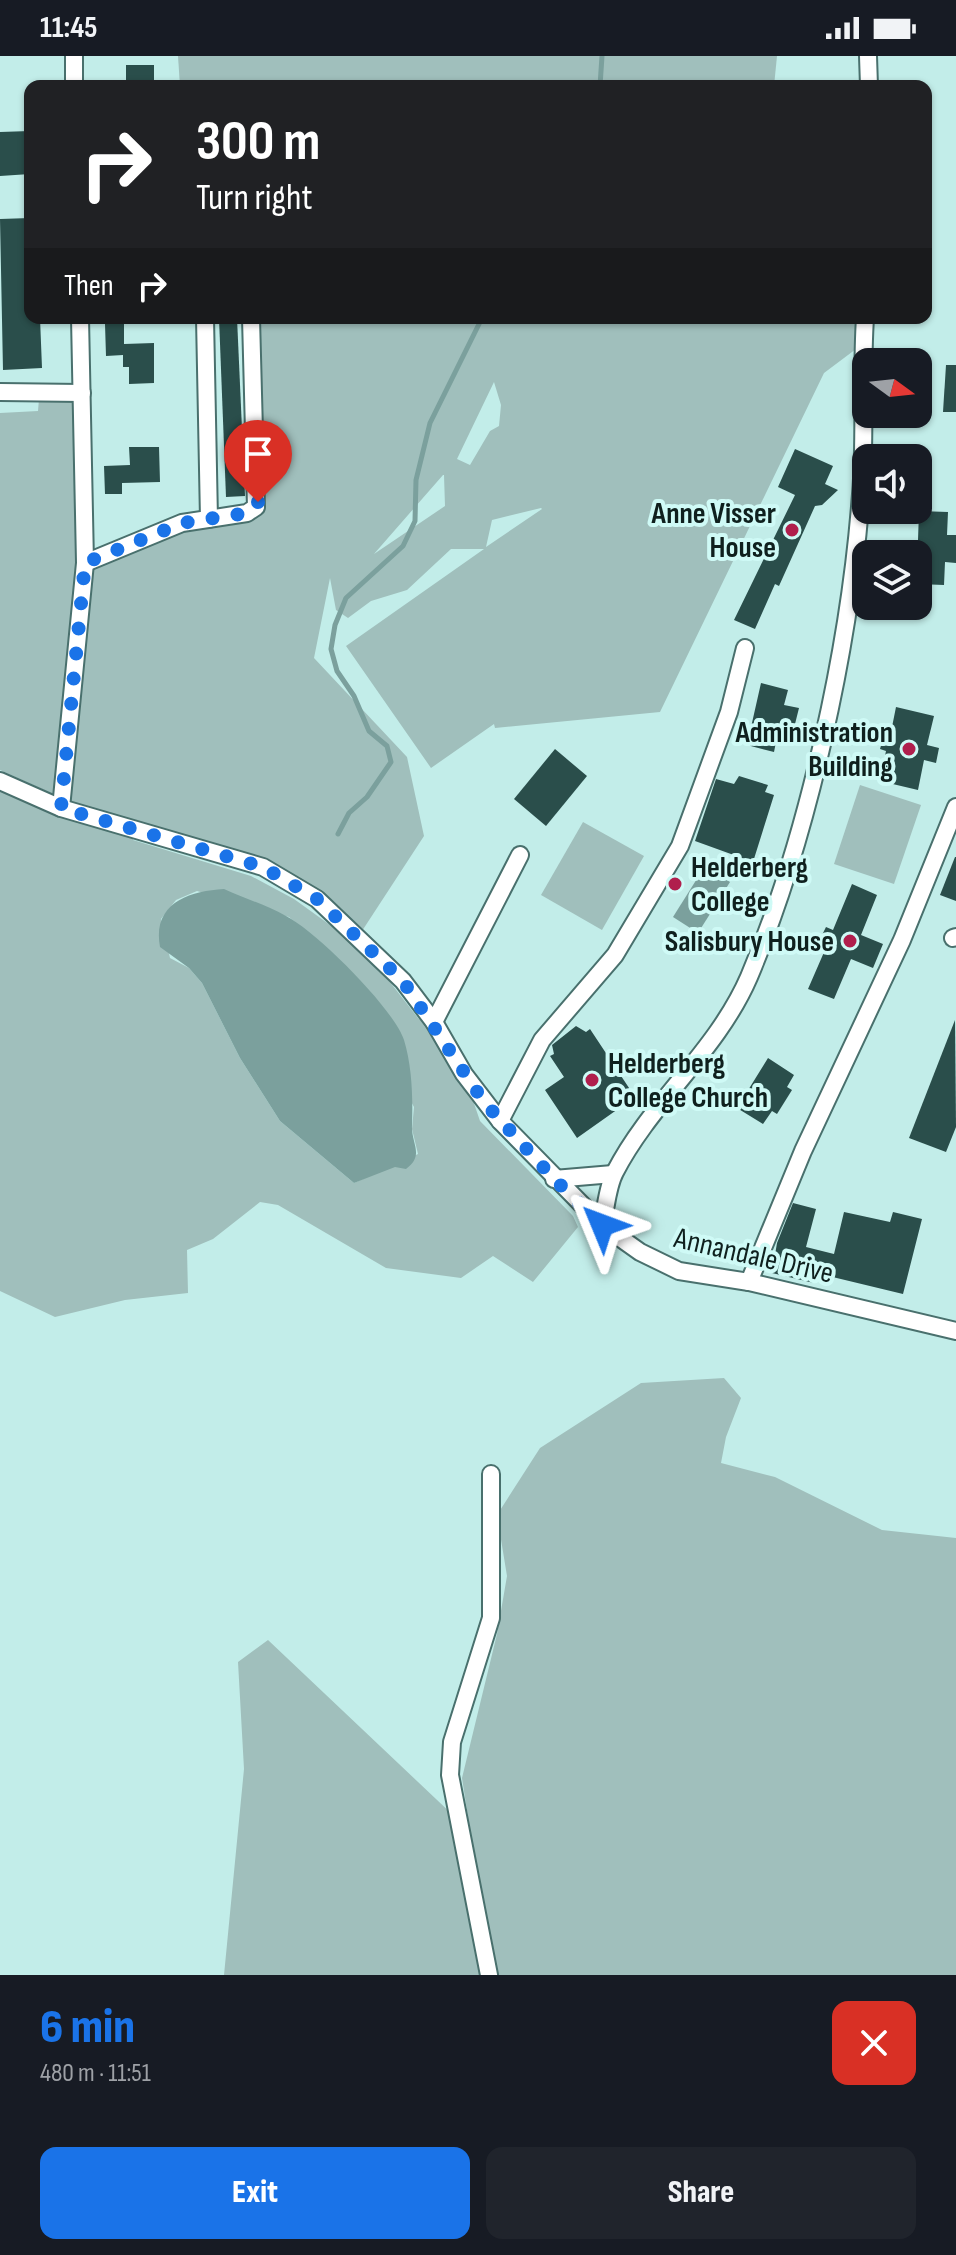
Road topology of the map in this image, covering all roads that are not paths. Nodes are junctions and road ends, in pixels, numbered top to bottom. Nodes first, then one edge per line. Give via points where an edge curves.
1 (74, 56) edge
2 (868, 56) edge
3 (74, 80) edge
4 (869, 80) edge
5 (80, 324) edge
6 (205, 324) edge
7 (251, 324) edge
8 (865, 324) edge
9 (0, 392) edge
10 (82, 393) junction
11 (209, 519) junction
12 (85, 563) junction
13 (745, 648) dead end
14 (0, 781) edge
15 (956, 807) edge
16 (61, 808) junction
17 (520, 855) dead end
18 (434, 1022) junction
19 (500, 1121) junction
20 (613, 1174) junction
21 (554, 1179) junction
22 (602, 1225) junction
23 (749, 1282) junction
24 (956, 1331) edge
25 (491, 1474) dead end
26 (489, 1975) edge

1 - 3 street
2 - 4 street
5 - 10 street
6 - 11 street
7 - 11 street via 258,502 247,513
8 - 20 street via 857,534 831,694 793,851 737,1002
9 - 10 street
10 - 12 street
11 - 12 street via 182,523
12 - 16 street
13 - 19 street via 729,712 680,846 615,955 542,1040
14 - 16 street, Annandale Drive
15 - 23 street
16 - 18 street, Annandale Drive via 263,867 293,883 358,934
17 - 18 street
18 - 19 street, Annandale Drive
19 - 21 street, Annandale Drive
20 - 21 street
20 - 22 street
21 - 22 street, Annandale Drive
22 - 23 street, Annandale Drive via 669,1267
23 - 24 street, Annandale Drive
25 - 26 street via 491,1618 455,1730 450,1775

